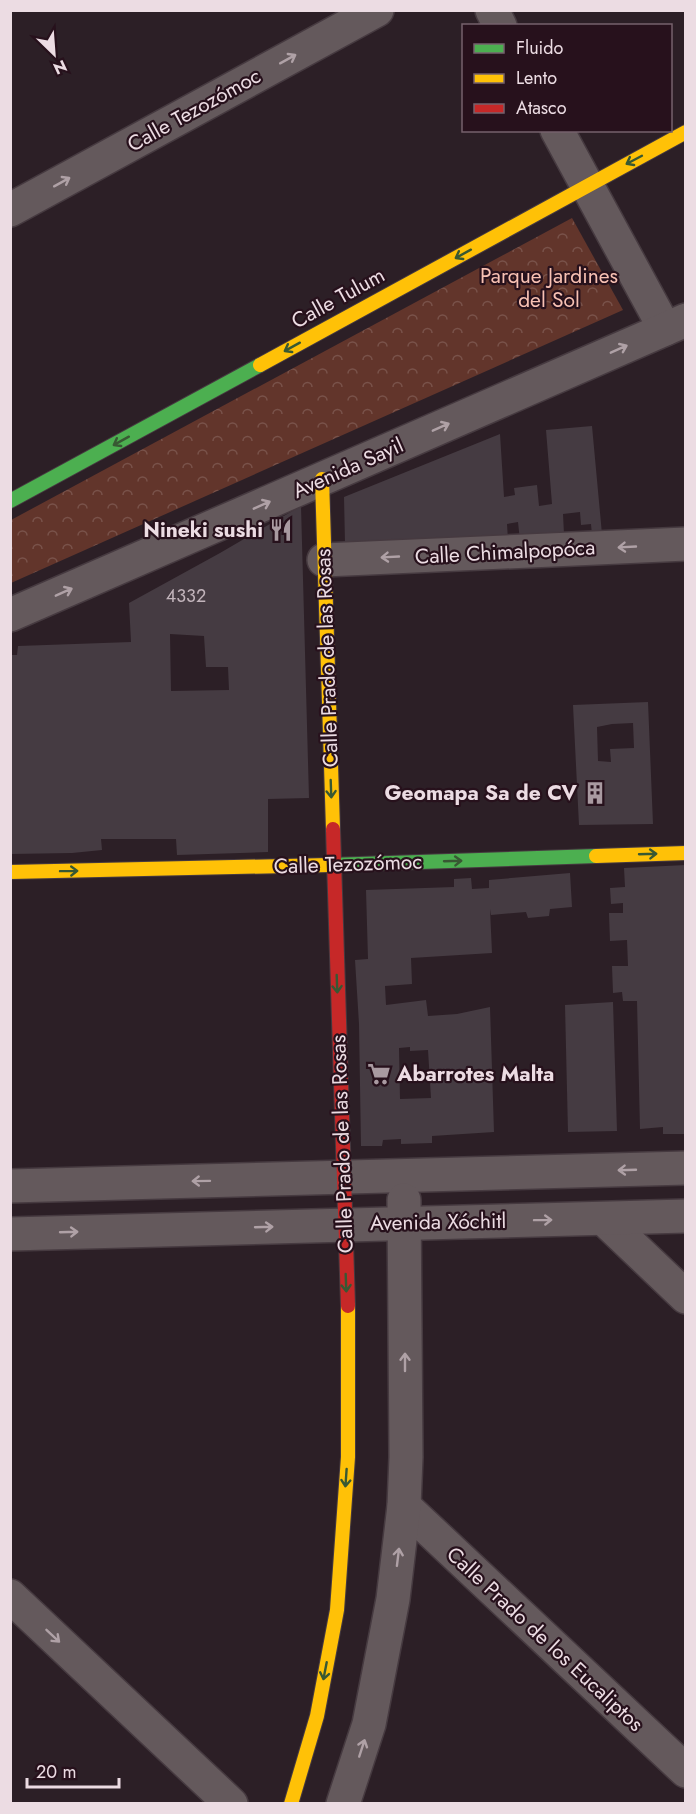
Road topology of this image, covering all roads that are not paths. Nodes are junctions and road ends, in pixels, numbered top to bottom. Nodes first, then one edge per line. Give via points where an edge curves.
1 (377, 10) edge
2 (492, 10) edge
3 (499, 24) edge
4 (558, 132) edge
5 (686, 132) edge
6 (587, 186) junction
7 (10, 210) edge
8 (675, 325) edge
9 (322, 479) junction
10 (10, 501) edge
11 (686, 544) edge
12 (324, 560) junction
13 (10, 615) edge
14 (686, 853) edge
15 (334, 865) junction
16 (10, 872) edge
17 (686, 1168) edge
18 (404, 1176) junction
19 (343, 1178) junction
20 (10, 1186) edge
21 (686, 1216) edge
22 (604, 1219) junction
23 (405, 1223) junction
24 (345, 1224) junction
25 (10, 1234) edge
26 (686, 1297) edge
27 (404, 1506) junction
28 (10, 1596) edge
29 (686, 1771) edge
30 (231, 1803) edge
31 (291, 1803) edge
32 (343, 1803) edge

7 -> 1 street, Calle Tezozómoc
2 - 3 street
4 - 6 street
5 -> 6 street, Calle Tulum
6 - 8 street
6 -> 10 street, Calle Tulum
9 -> 8 street, Avenida Sayil
9 - 12 street, Calle Prado de las Rosas
13 -> 9 street, Avenida Sayil
11 -> 12 street, Calle Chimalpopóca
12 -> 15 street, Calle Prado de las Rosas
15 -> 14 street, Calle Tezozómoc
16 -> 15 street, Calle Tezozómoc
15 -> 19 street, Calle Prado de las Rosas
17 -> 18 street
18 - 19 street
18 - 23 street
19 -> 20 street
19 - 24 street, Calle Prado de las Rosas
21 - 22 street, Avenida Xóchitl
23 -> 22 street, Avenida Xóchitl
22 - 26 street
23 - 24 street, Avenida Xóchitl
27 -> 23 street
25 -> 24 street, Avenida Xóchitl
24 -> 31 street, Calle Prado de las Rosas via 348,1456 337,1610 317,1716
27 - 29 street, Calle Prado de los Eucaliptos
32 -> 27 street via 369,1725 393,1599
28 -> 30 street

